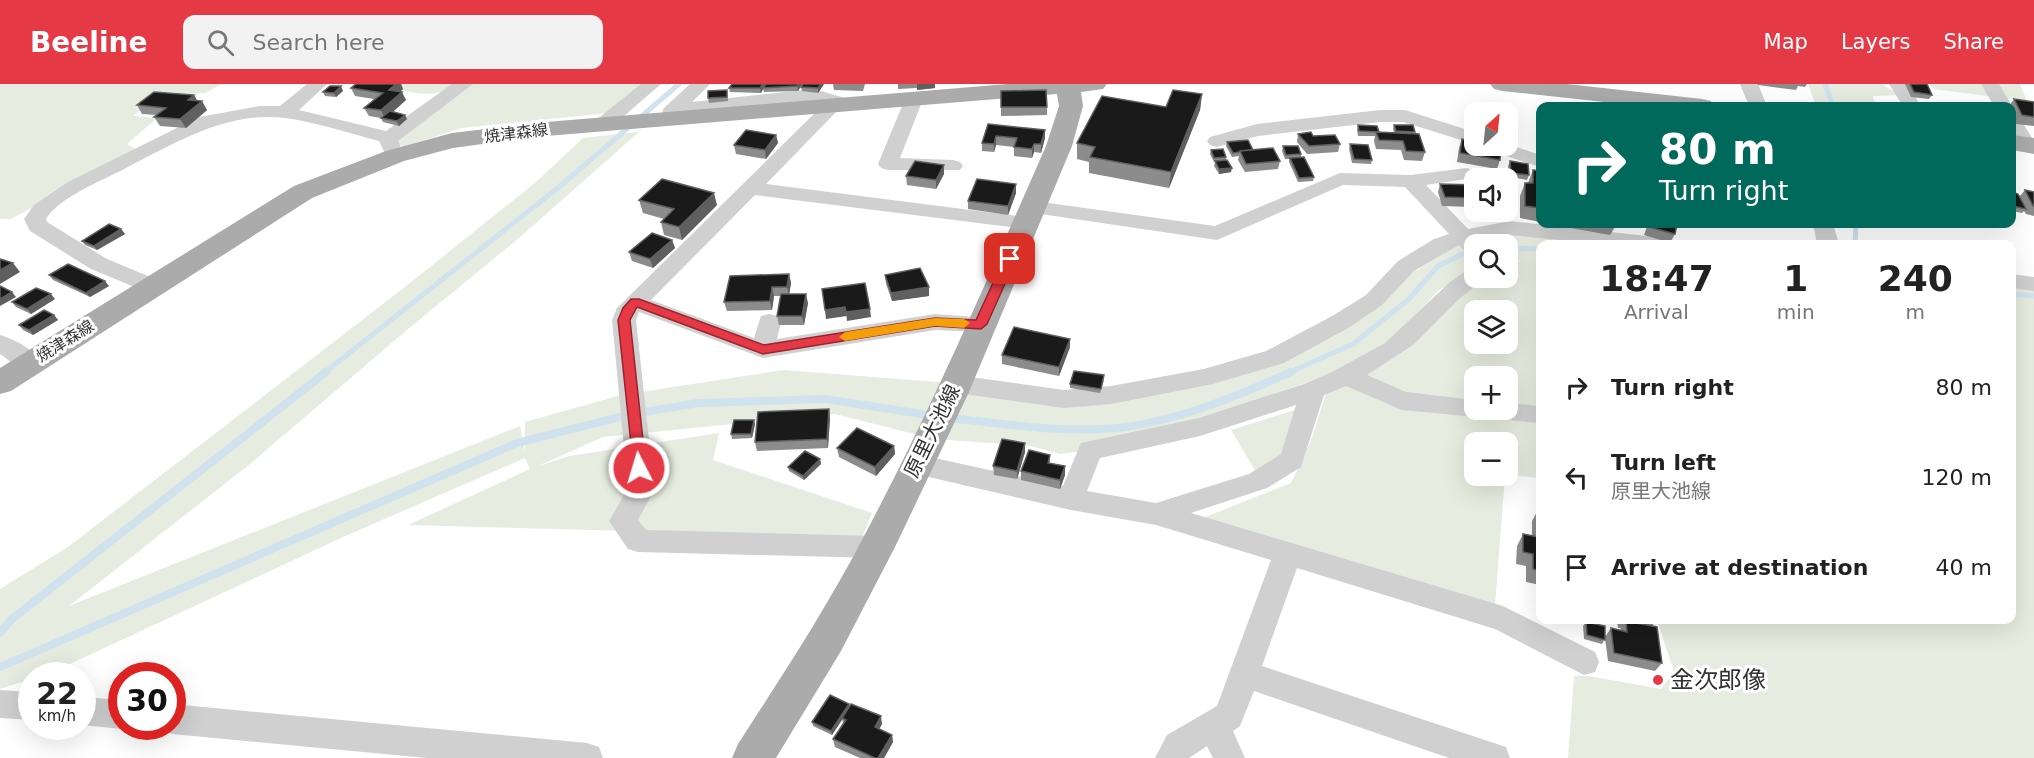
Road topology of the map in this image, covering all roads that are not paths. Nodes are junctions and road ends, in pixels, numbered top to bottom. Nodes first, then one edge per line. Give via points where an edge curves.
1 (318, 84) edge
2 (464, 84) edge
3 (652, 84) edge
4 (700, 84) edge
5 (1503, 84) edge
6 (1749, 84) edge
7 (1898, 84) edge
8 (1990, 84) edge
9 (1076, 85) edge
10 (1574, 88) edge
11 (914, 99) junction
12 (1656, 102) edge
13 (1756, 102) edge
14 (1909, 102) edge
15 (2001, 102) edge
16 (839, 105) junction
17 (285, 112) junction
18 (659, 120) junction
19 (602, 126) junction
20 (2016, 129) edge
21 (1464, 135) edge
22 (1217, 141) dead end
23 (2024, 144) edge
24 (392, 148) junction
25 (1518, 154) edge
26 (1536, 161) edge
27 (953, 166) dead end
28 (1464, 174) edge
29 (1411, 181) junction
30 (750, 188) junction
31 (1030, 215) junction
32 (1636, 233) edge
33 (1493, 234) edge
34 (1464, 239) edge
35 (1464, 243) edge
36 (1464, 282) edge
37 (2016, 282) edge
38 (2034, 284) edge
39 (152, 286) junction
40 (635, 302) junction
41 (769, 322) dead end
42 (981, 324) junction
43 (0, 343) edge
44 (763, 350) junction
45 (30, 363) junction
46 (1346, 376) junction
47 (0, 382) edge
48 (954, 388) junction
49 (1313, 390) junction
50 (1464, 408) edge
51 (1518, 413) edge
52 (1536, 415) edge
53 (916, 464) junction
54 (1071, 499) junction
55 (1156, 514) junction
56 (877, 547) junction
57 (1287, 553) junction
58 (1584, 662) dead end
59 (1245, 674) junction
60 (0, 704) edge
61 (18, 705) edge
62 (186, 721) edge
63 (1214, 725) junction
64 (587, 758) edge
65 (753, 758) edge
66 (1171, 758) edge
67 (1229, 758) edge
68 (1494, 758) edge

1 - 17 street
2 - 24 street
3 - 19 street
4 - 18 street
5 - 10 main road
6 - 13 street
7 - 14 street
8 - 15 street
9 - 11 main road, 焼津森線
9 - 31 main road, 原里大池線 via 1062,136
10 - 12 main road
11 - 16 main road, 焼津森線
11 - 27 street via 888,164
16 - 18 main road, 焼津森線 via 784,104
16 - 30 street
17 - 24 street via 387,137
17 - 39 street via 206,121 75,186 41,209 35,219 38,226 99,264
18 - 19 main road, 焼津森線
19 - 24 main road, 焼津森線 via 534,130
20 - 23 street
21 - 22 street via 1405,116 1380,116 1257,130
24 - 39 main road, 焼津森線 via 303,192
25 - 26 street
28 - 29 street
29 - 31 street via 1340,179 1217,233
29 - 34 street
30 - 31 street
30 - 40 street
31 - 42 main road, 原里大池線
32 - 33 street via 1510,228
35 - 48 street via 1442,244 1406,266 1374,300 1275,357 1204,378 1111,395 1064,399
36 - 46 street via 1416,329 1371,365
37 - 38 street
39 - 45 main road, 焼津森線
40 - 44 street
40 - 56 street via 624,320 639,468 636,498 623,521 638,540
41 - 44 street
42 - 44 street via 935,322
42 - 48 main road, 原里大池線
43 - 45 street
45 - 47 main road, 焼津森線
46 - 49 street
46 - 50 street via 1402,401
48 - 53 main road, 原里大池線
49 - 54 street via 1200,428 1090,450
49 - 55 street via 1292,460 1258,481
51 - 52 street
53 - 54 street
53 - 56 main road, 原里大池線
54 - 55 street
55 - 57 street
56 - 65 main road, 原里大池線 via 827,639
57 - 58 street via 1503,620
57 - 59 street
59 - 63 street via 1229,716
59 - 68 street
60 - 61 street
62 - 64 street
63 - 66 street via 1178,746
63 - 67 street

